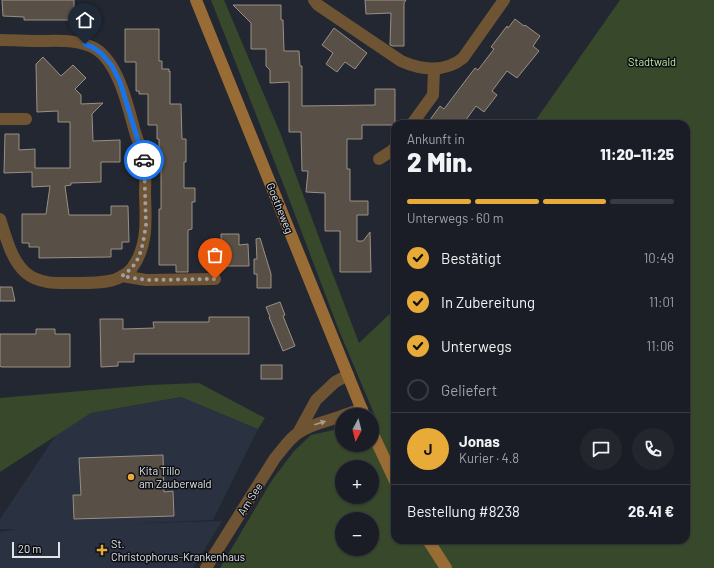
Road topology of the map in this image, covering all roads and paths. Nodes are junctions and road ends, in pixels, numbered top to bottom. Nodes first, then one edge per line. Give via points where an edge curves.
1 (196, 0) edge
2 (314, 0) edge
3 (504, 0) edge
4 (0, 40) edge
5 (434, 69) junction
6 (0, 119) edge
7 (26, 119) dead end
8 (415, 120) edge
9 (391, 151) edge
10 (379, 159) dead end
11 (0, 219) edge
12 (122, 276) junction
13 (215, 279) dead end
14 (348, 375) junction
15 (361, 408) edge
16 (335, 418) edge
17 (298, 433) junction
18 (379, 447) edge
19 (391, 472) edge
20 (431, 544) edge
21 (206, 568) edge
22 (446, 568) edge

1 - 14 street, Goetheweg
2 - 5 street via 401,61 417,67
3 - 5 street via 463,58 457,63
4 - 12 street via 67,41 85,44 102,54 112,66 120,82 145,163 146,225 143,243 132,268
5 - 8 street via 433,95
6 - 7 street
9 - 10 street
11 - 12 street via 6,239 20,268 36,279 57,283 100,282
12 - 13 street via 146,280
14 - 15 street, Goetheweg
14 - 17 street, Am See via 335,382 316,400
17 -> 16 street, Am See
17 - 21 street, Am See via 275,458
18 - 19 street
20 - 22 street

